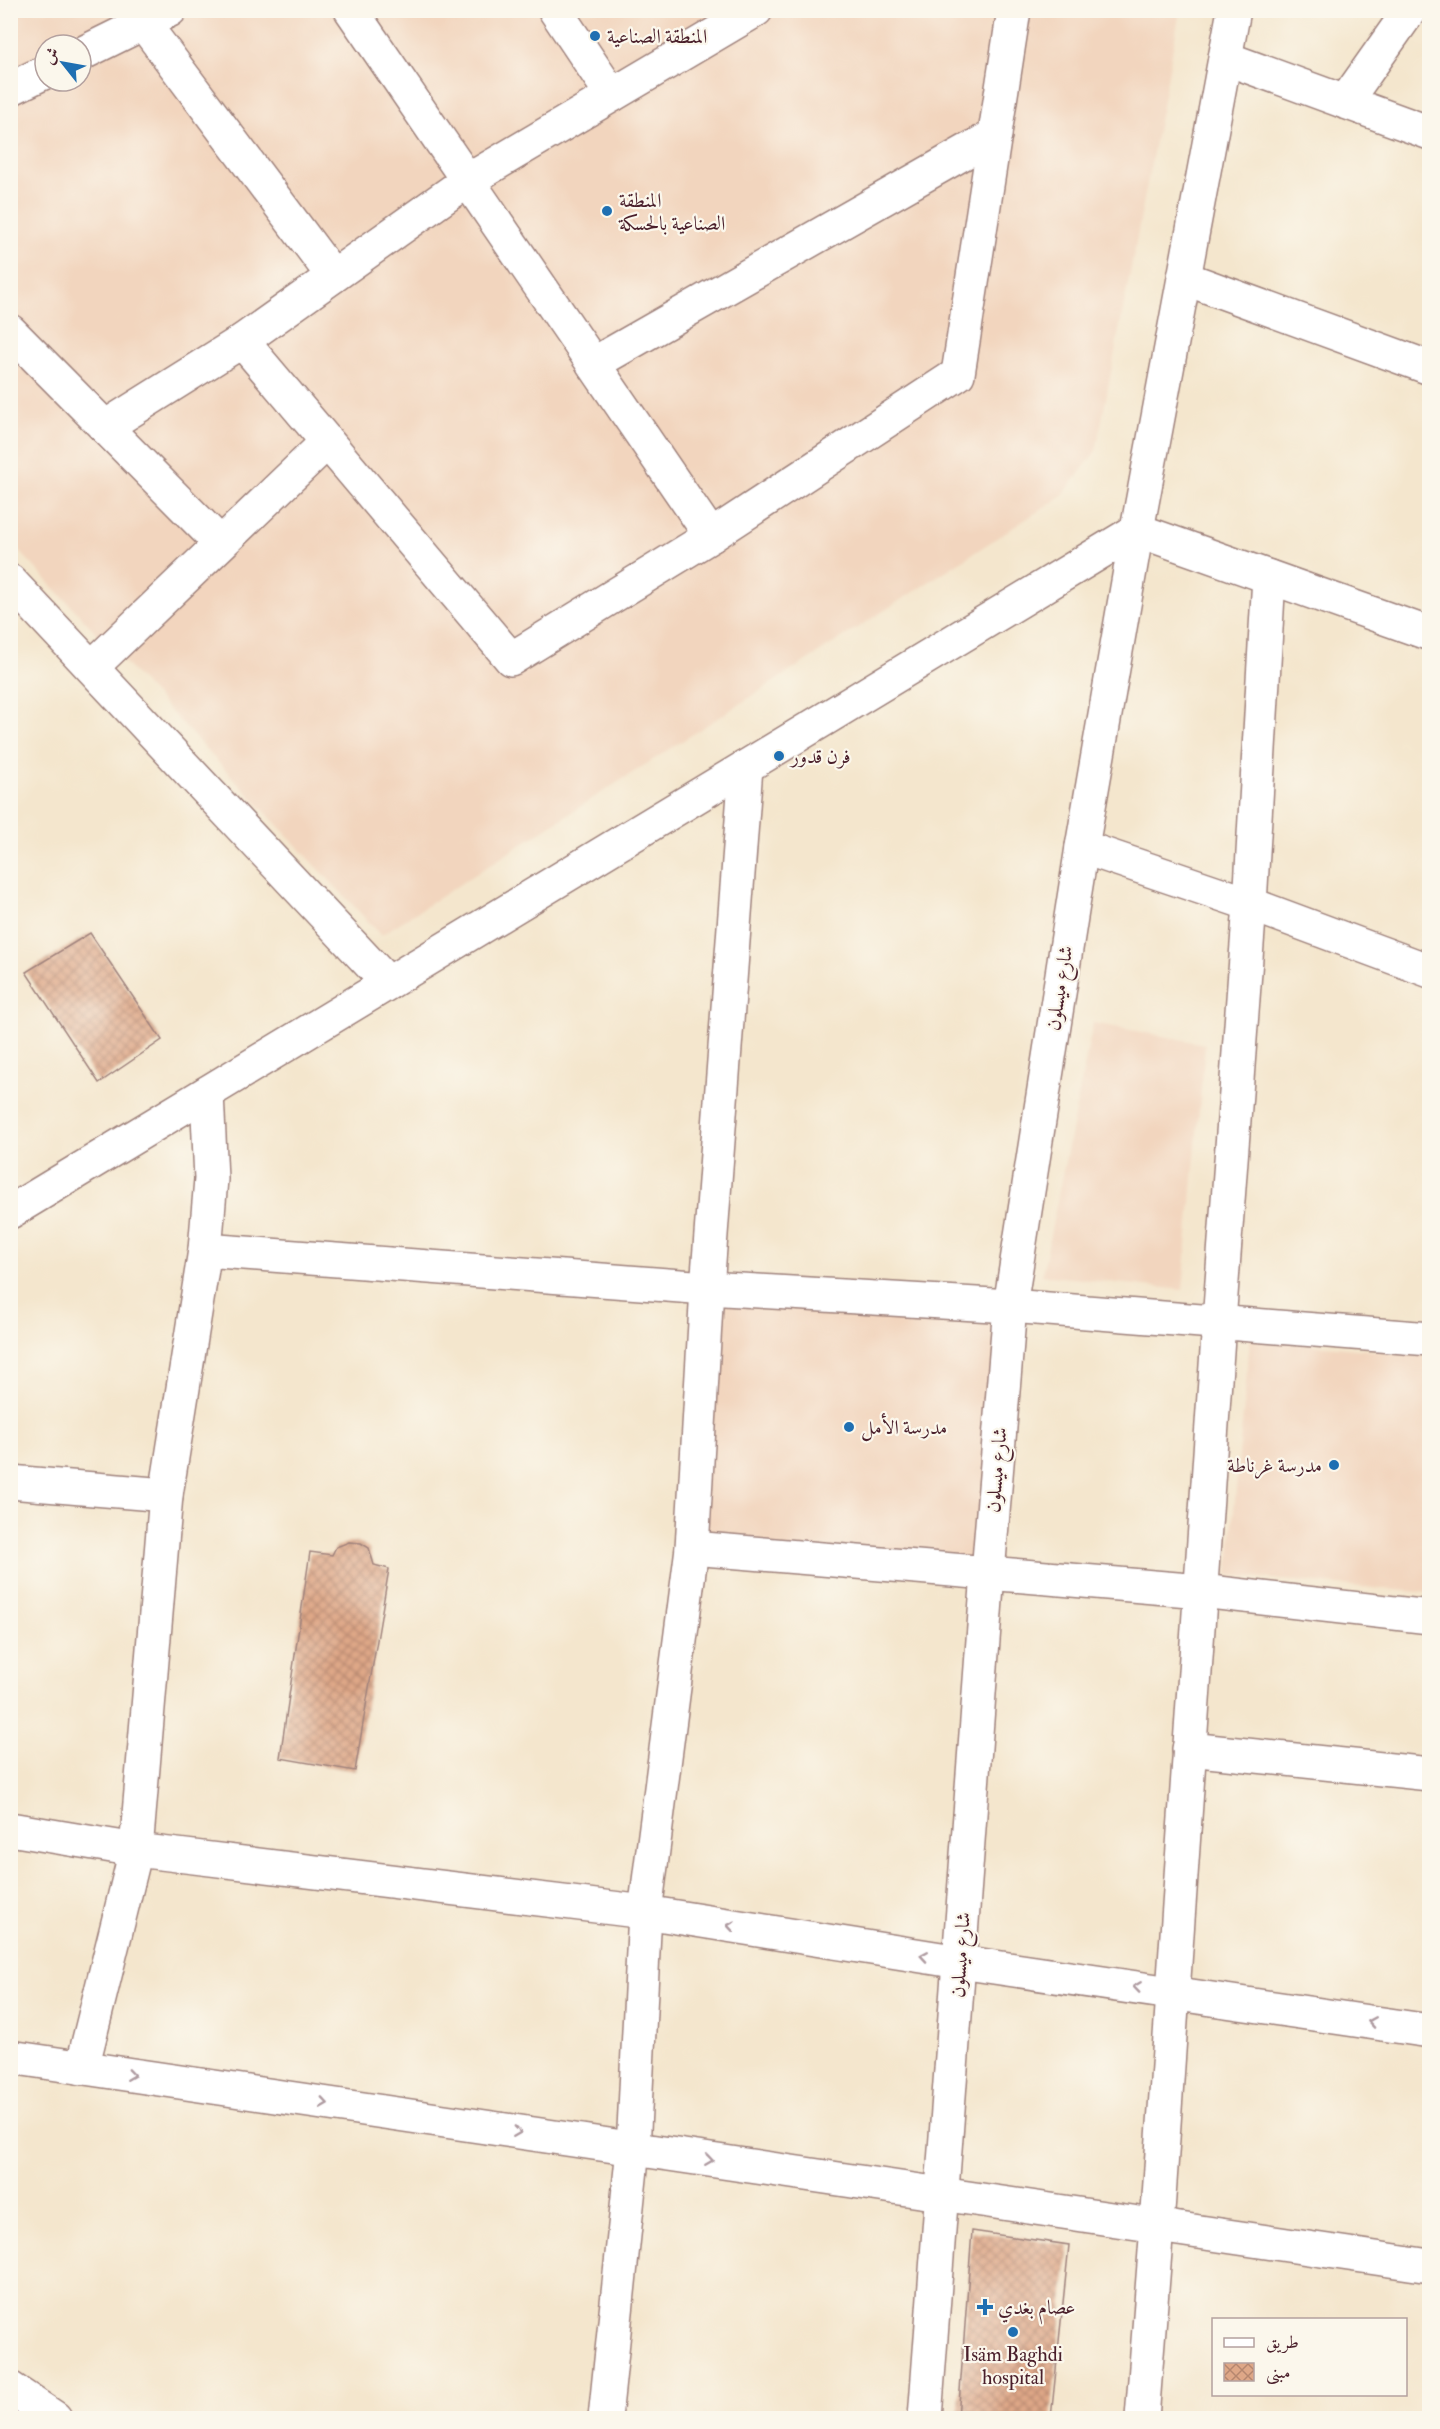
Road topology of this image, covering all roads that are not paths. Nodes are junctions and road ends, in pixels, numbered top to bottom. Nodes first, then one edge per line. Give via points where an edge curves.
1 (351, 10) edge
2 (555, 10) edge
3 (756, 10) edge
4 (1014, 10) edge
5 (1234, 10) edge
6 (1410, 10) edge
7 (157, 17) edge
8 (93, 48) edge
9 (1225, 58) junction
10 (33, 78) edge
11 (10, 89) edge
12 (612, 95) junction
13 (1344, 102) junction
14 (1430, 133) edge
15 (995, 135) junction
16 (467, 181) junction
17 (333, 276) junction
18 (1184, 278) junction
19 (10, 331) edge
20 (242, 340) junction
21 (593, 364) junction
22 (1430, 368) edge
23 (105, 427) junction
24 (327, 442) junction
25 (1137, 530) junction
26 (711, 536) junction
27 (220, 543) junction
28 (1269, 577) junction
29 (10, 581) edge
30 (1430, 634) edge
31 (92, 668) junction
32 (746, 767) junction
33 (1082, 847) junction
34 (1250, 904) junction
35 (1430, 971) edge
36 (388, 983) junction
37 (207, 1093) junction
38 (10, 1212) edge
39 (205, 1250) junction
40 (707, 1288) junction
41 (1010, 1306) junction
42 (1219, 1322) junction
43 (1430, 1339) edge
44 (10, 1482) edge
45 (166, 1496) junction
46 (692, 1548) junction
47 (988, 1573) junction
48 (1201, 1591) junction
49 (1430, 1617) edge
50 (1189, 1749) junction
51 (1430, 1774) edge
52 (10, 1829) edge
53 (136, 1850) junction
54 (645, 1912) junction
55 (960, 1962) junction
56 (1174, 1992) junction
57 (1430, 2031) edge
58 (10, 2057) edge
59 (82, 2068) junction
60 (633, 2149) junction
61 (942, 2194) junction
62 (1157, 2226) junction
63 (1430, 2266) edge
64 (10, 2388) edge
65 (55, 2418) edge
66 (605, 2418) edge
67 (925, 2418) edge
68 (1142, 2418) edge

1 - 16 street
2 - 12 street
3 - 12 street
4 - 15 street
5 - 9 street, شارع ميسلون
6 - 13 street
7 - 8 street
7 - 17 street
9 - 13 street
9 - 18 street, شارع ميسلون
10 - 11 street
12 - 16 street
13 - 14 street
15 - 21 street
15 - 26 street via 958,374
16 - 17 street
16 - 21 street
17 - 20 street
18 - 22 street
18 - 25 street, شارع ميسلون
19 - 23 street
20 - 23 street
20 - 24 street
21 - 26 street
23 - 27 street
24 - 26 street via 511,659
24 - 27 street
25 - 28 street
25 - 32 street
25 - 33 street, شارع ميسلون
27 - 31 street
28 - 30 street
28 - 34 street
29 - 31 street
31 - 36 street
32 - 36 street
32 - 40 street
33 - 34 street
33 - 41 street, شارع ميسلون
34 - 35 street
34 - 42 street
36 - 37 street
37 - 38 street
37 - 39 street via 211,1179
39 - 40 street
39 - 45 street
40 - 41 street
40 - 46 street
41 - 42 street
41 - 47 street, شارع ميسلون
42 - 43 street
42 - 48 street
44 - 45 street
45 - 53 street
46 - 47 street
46 - 54 street
47 - 48 street
47 - 55 street, شارع ميسلون
48 - 49 street
48 - 50 street
50 - 51 street
50 - 56 street
52 - 53 street
53 - 54 street
53 - 59 street
55 -> 54 street
54 - 60 street
56 -> 55 street
55 - 61 street, شارع ميسلون
57 -> 56 street
56 - 62 street
58 - 59 street
59 -> 60 street
60 -> 61 street
60 - 66 street
61 - 62 street
61 - 67 street, شارع ميسلون
62 - 63 street
62 - 68 street
64 - 65 street

